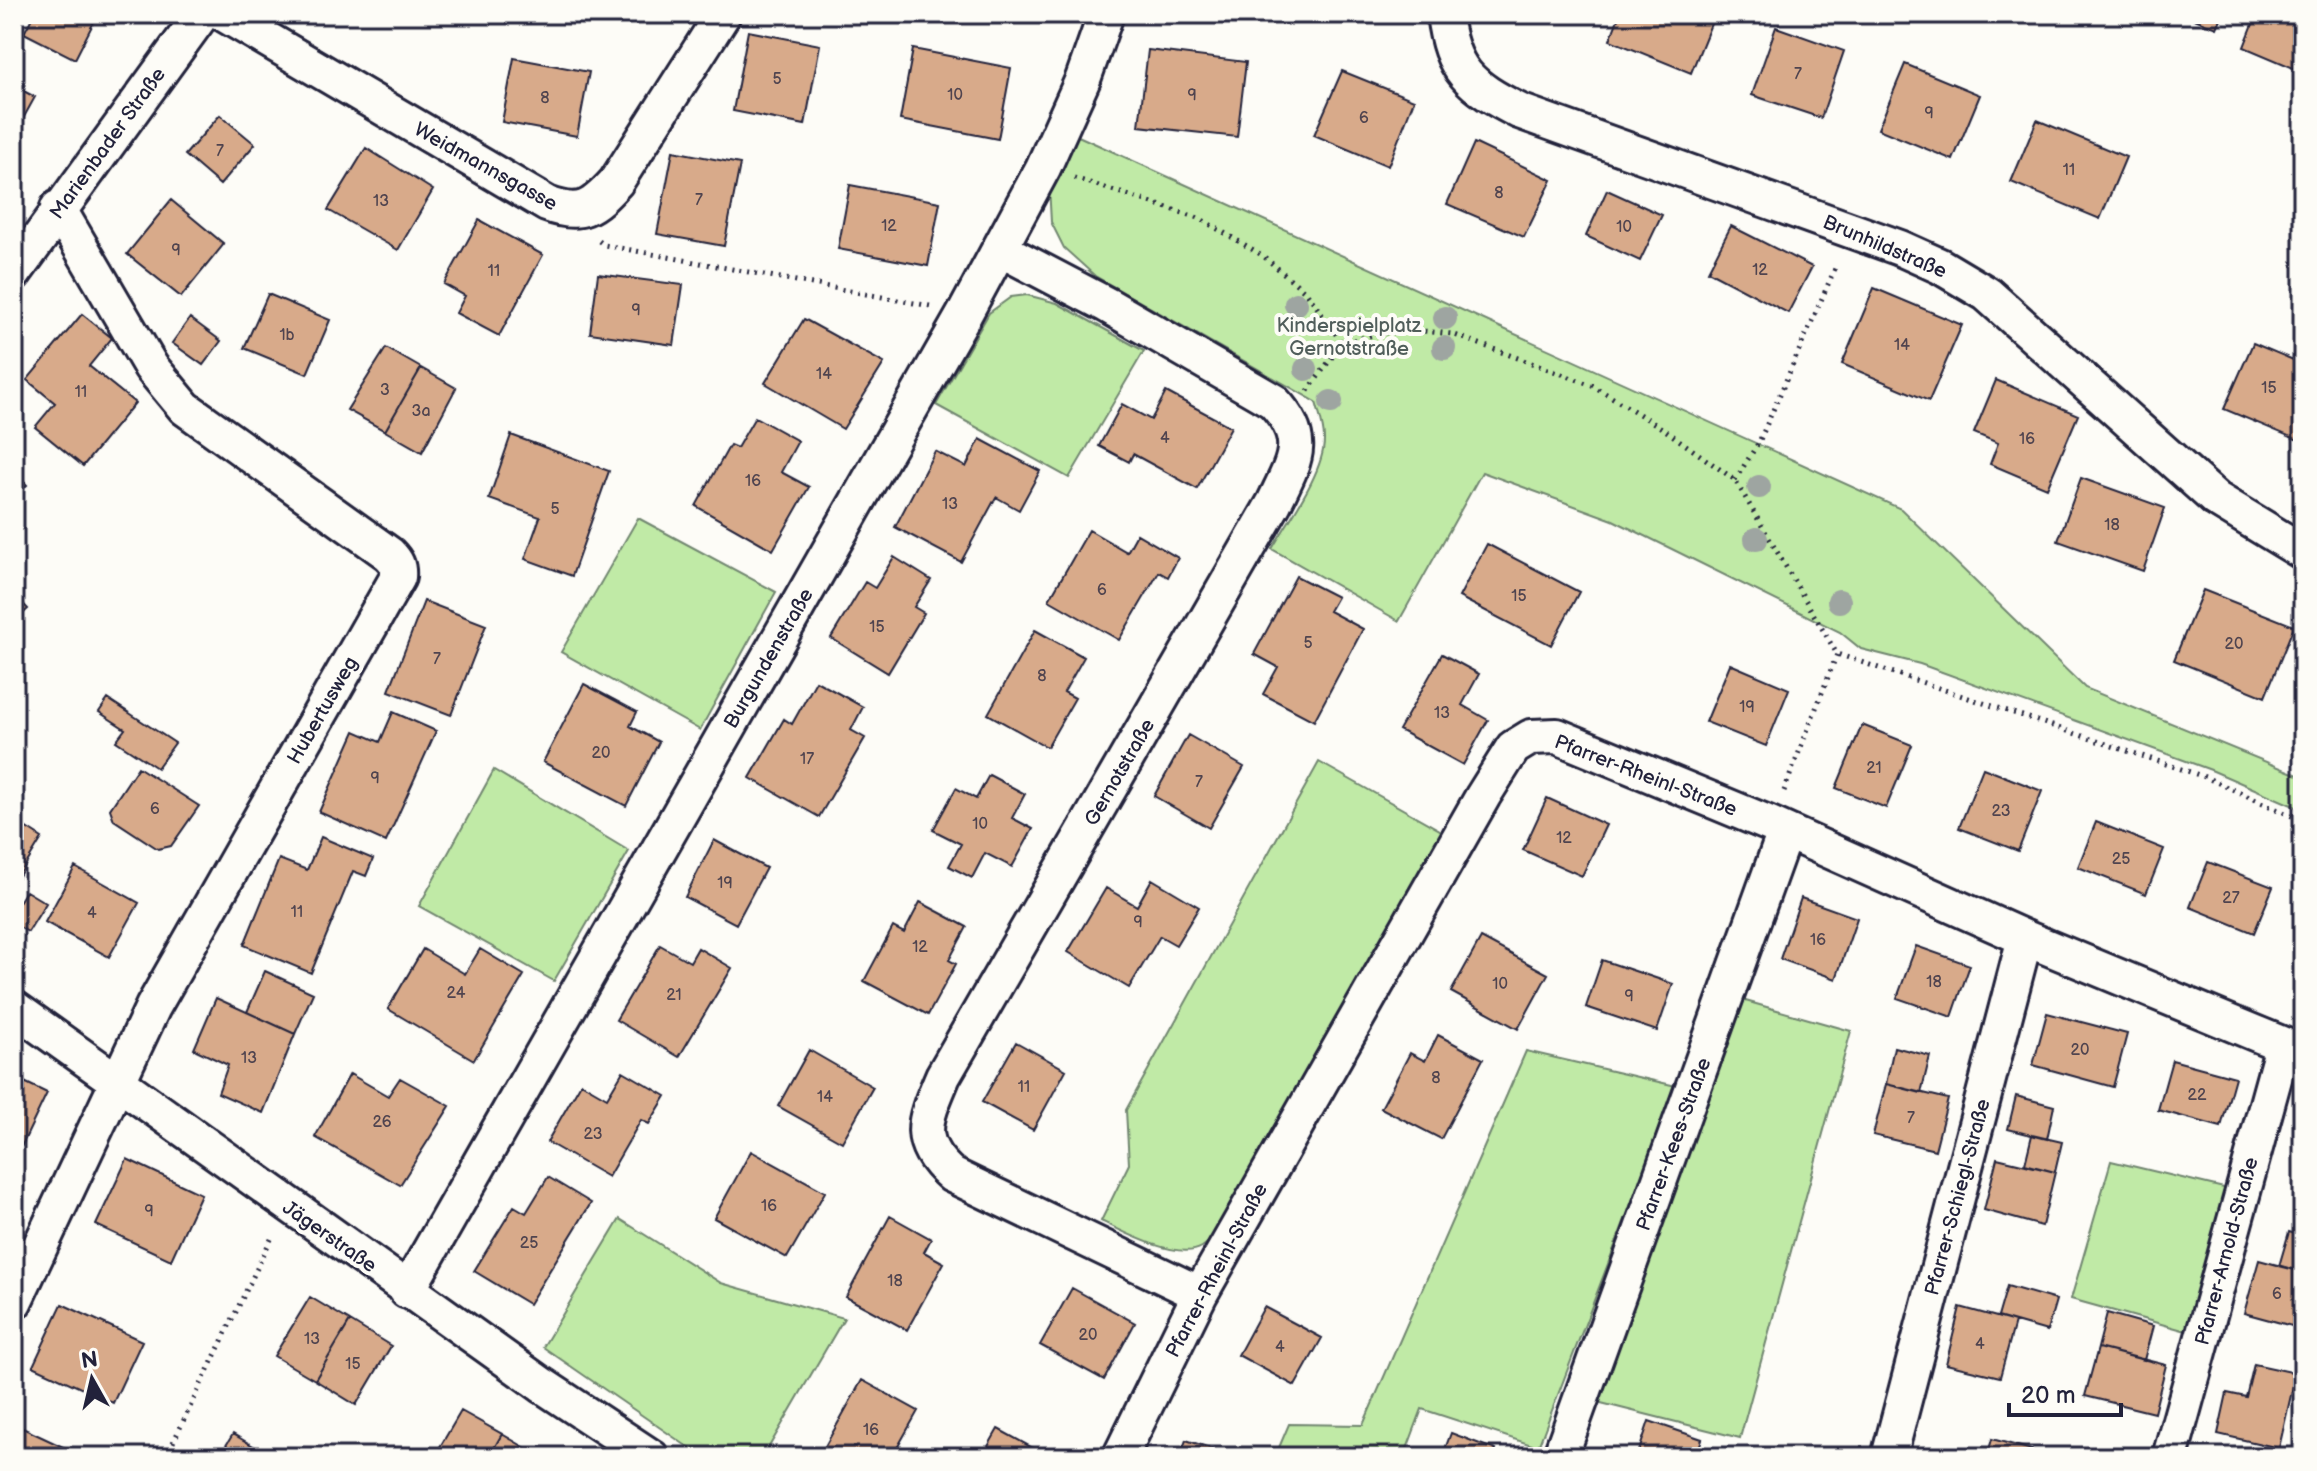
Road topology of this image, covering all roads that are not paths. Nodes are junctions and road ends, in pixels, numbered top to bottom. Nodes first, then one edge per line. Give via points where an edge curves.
1 (202, 14) edge
2 (224, 14) edge
3 (723, 14) edge
4 (1106, 14) edge
5 (1444, 14) edge
6 (58, 208) junction
7 (1000, 249) junction
8 (14, 273) edge
9 (2303, 552) edge
10 (1778, 828) junction
11 (2025, 938) junction
12 (14, 1008) edge
13 (2293, 1050) edge
14 (117, 1082) junction
15 (407, 1291) junction
16 (1200, 1294) junction
17 (14, 1302) edge
18 (651, 1457) edge
19 (1120, 1457) edge
20 (1560, 1457) edge
21 (1889, 1457) edge
22 (2170, 1457) edge

1 - 6 street, Marienbader Straße
2 - 3 street, Weidmannsgasse via 566,211 598,201 616,182
4 - 7 street, Burgundenstraße via 1043,168
5 - 9 street, Brunhildstraße via 1447,45 1462,71 1486,94 1519,111 1851,229 1940,266 1987,294 2216,499
6 - 8 street, Marienbader Straße
6 - 14 street, Hubertusweg via 151,367 185,408 389,554 399,570 153,1007
7 - 15 street, Burgundenstraße
7 - 16 street, Gernotstraße via 1273,401 1289,418 1297,442 1274,503 929,1108 926,1136 934,1159 952,1175
10 - 11 street, Pfarrer-Rheinl-Straße
10 - 16 street, Pfarrer-Rheinl-Straße via 1557,736 1531,737 1513,748
10 - 20 street, Pfarrer-Kees-Straße
11 - 13 street, Pfarrer-Rheinl-Straße
11 - 21 street, Pfarrer-Schiegl-Straße
12 - 14 street, Jägerstraße
13 - 22 street, Pfarrer-Arnold-Straße
14 - 15 street, Jägerstraße
14 - 17 street, Hubertusweg
15 - 18 street, Jägerstraße
16 - 19 street, Pfarrer-Rheinl-Straße

